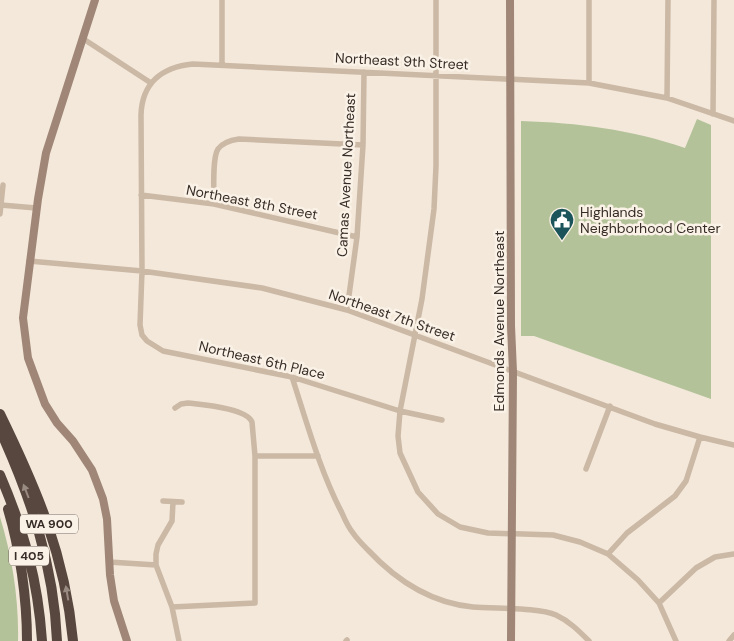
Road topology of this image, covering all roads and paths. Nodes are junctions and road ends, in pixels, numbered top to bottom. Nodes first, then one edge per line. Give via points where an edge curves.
1 (95, 0) edge
2 (222, 0) edge
3 (436, 0) edge
4 (510, 0) edge
5 (589, 0) edge
6 (668, 0) edge
7 (714, 0) edge
8 (82, 38) junction
9 (222, 64) junction
10 (364, 72) junction
11 (435, 76) junction
12 (510, 80) junction
13 (589, 83) junction
14 (151, 84) junction
15 (667, 98) junction
16 (713, 114) junction
17 (734, 121) edge
18 (362, 145) junction
19 (3, 185) dead end
20 (141, 195) junction
21 (214, 204) junction
22 (1, 205) edge
23 (36, 208) junction
24 (0, 214) edge
25 (357, 237) junction
26 (29, 261) junction
27 (142, 271) junction
28 (347, 310) junction
29 (416, 335) junction
30 (513, 372) junction
31 (292, 377) junction
32 (610, 406) junction
33 (175, 408) dead end
34 (400, 411) junction
35 (0, 414) edge
36 (442, 420) dead end
37 (0, 430) edge
38 (700, 438) junction
39 (734, 445) edge
40 (255, 456) junction
41 (318, 456) junction
42 (586, 469) dead end
43 (0, 475) edge
44 (0, 484) edge
45 (163, 501) dead end
46 (173, 502) junction
47 (182, 502) dead end
48 (511, 533) junction
49 (608, 554) junction
50 (734, 554) edge
51 (109, 562) junction
52 (156, 565) junction
53 (659, 602) junction
54 (172, 607) junction
55 (510, 609) junction
56 (734, 635) edge
57 (27, 641) edge
58 (42, 641) edge
59 (57, 641) edge
60 (73, 641) edge
61 (127, 641) edge
62 (179, 641) edge
63 (510, 641) edge
64 (589, 641) edge
65 (676, 641) edge
66 (729, 641) edge

1 - 8 main road
2 - 9 street
3 - 11 street
4 - 12 main road, Edmonds Avenue Northeast
5 - 13 street
6 - 15 street
7 - 16 street
8 - 14 street
8 - 23 main road via 46,154
9 - 10 street, Northeast 9th Street
9 - 14 street, Northeast 9th Street via 180,65 160,74
10 - 11 street, Northeast 9th Street
10 - 18 street, Camas Avenue Northeast
11 - 12 street, Northeast 9th Street
11 - 29 street via 434,209
12 - 13 street, Northeast 9th Street
12 - 30 main road, Edmonds Avenue Northeast
13 - 15 street, Northeast 9th Street
14 - 20 street, Northeast 6th Place via 142,101
15 - 16 street, Northeast 9th Street
16 - 17 street, Northeast 9th Street
18 - 21 street via 239,138 230,141 217,150
18 - 25 street, Camas Avenue Northeast
19 - 22 street
20 - 21 street, Northeast 8th Street
20 - 27 street, Northeast 6th Place
21 - 25 street, Northeast 8th Street
22 - 23 street
22 - 24 street
23 - 26 main road
25 - 28 street, Camas Avenue Northeast
26 - 27 street, Northeast 7th Street
26 - 51 main road via 23,318 28,358 45,404 92,470 107,520
27 - 28 street, Northeast 7th Street via 262,288
27 - 31 street, Northeast 6th Place via 140,325 142,335 153,346 163,351
28 - 29 street, Northeast 7th Street
29 - 30 street, Northeast 7th Street
29 - 34 street
30 - 32 street, Northeast 7th Street
30 - 48 main road, Edmonds Avenue Northeast
31 - 34 street, Northeast 6th Place
31 - 41 street
32 - 38 street, Northeast 7th Street
32 - 42 street
33 - 40 street via 188,403 242,412 250,417 254,426
34 - 36 street, Northeast 6th Place
34 - 48 street via 400,453 418,492 438,514 460,527 488,533
60 -> 35 highway, WA 900 via 67,591 56,544 30,477
59 -> 37 highway, I 405 via 51,583 41,537 21,477
38 - 39 street, Northeast 7th Street
38 - 49 street via 686,481 675,496 626,532
40 - 41 street
40 - 54 street via 255,604
41 - 55 street via 352,533 382,565 404,582 444,601 471,607
43 - 58 highway, I 405 via 28,552
44 - 57 highway, WA 900 via 14,532 25,600
45 - 46 street
46 - 47 street
46 - 52 street via 172,521 156,549
48 - 49 street via 553,535
48 - 55 main road, Edmonds Avenue Northeast
49 - 53 street
50 - 53 street via 715,557 696,568
51 - 52 street
51 - 61 main road via 114,601
52 - 54 street
53 - 65 street
54 - 62 street
55 - 63 main road, Edmonds Avenue Northeast
55 - 64 street via 555,614
56 - 66 street

